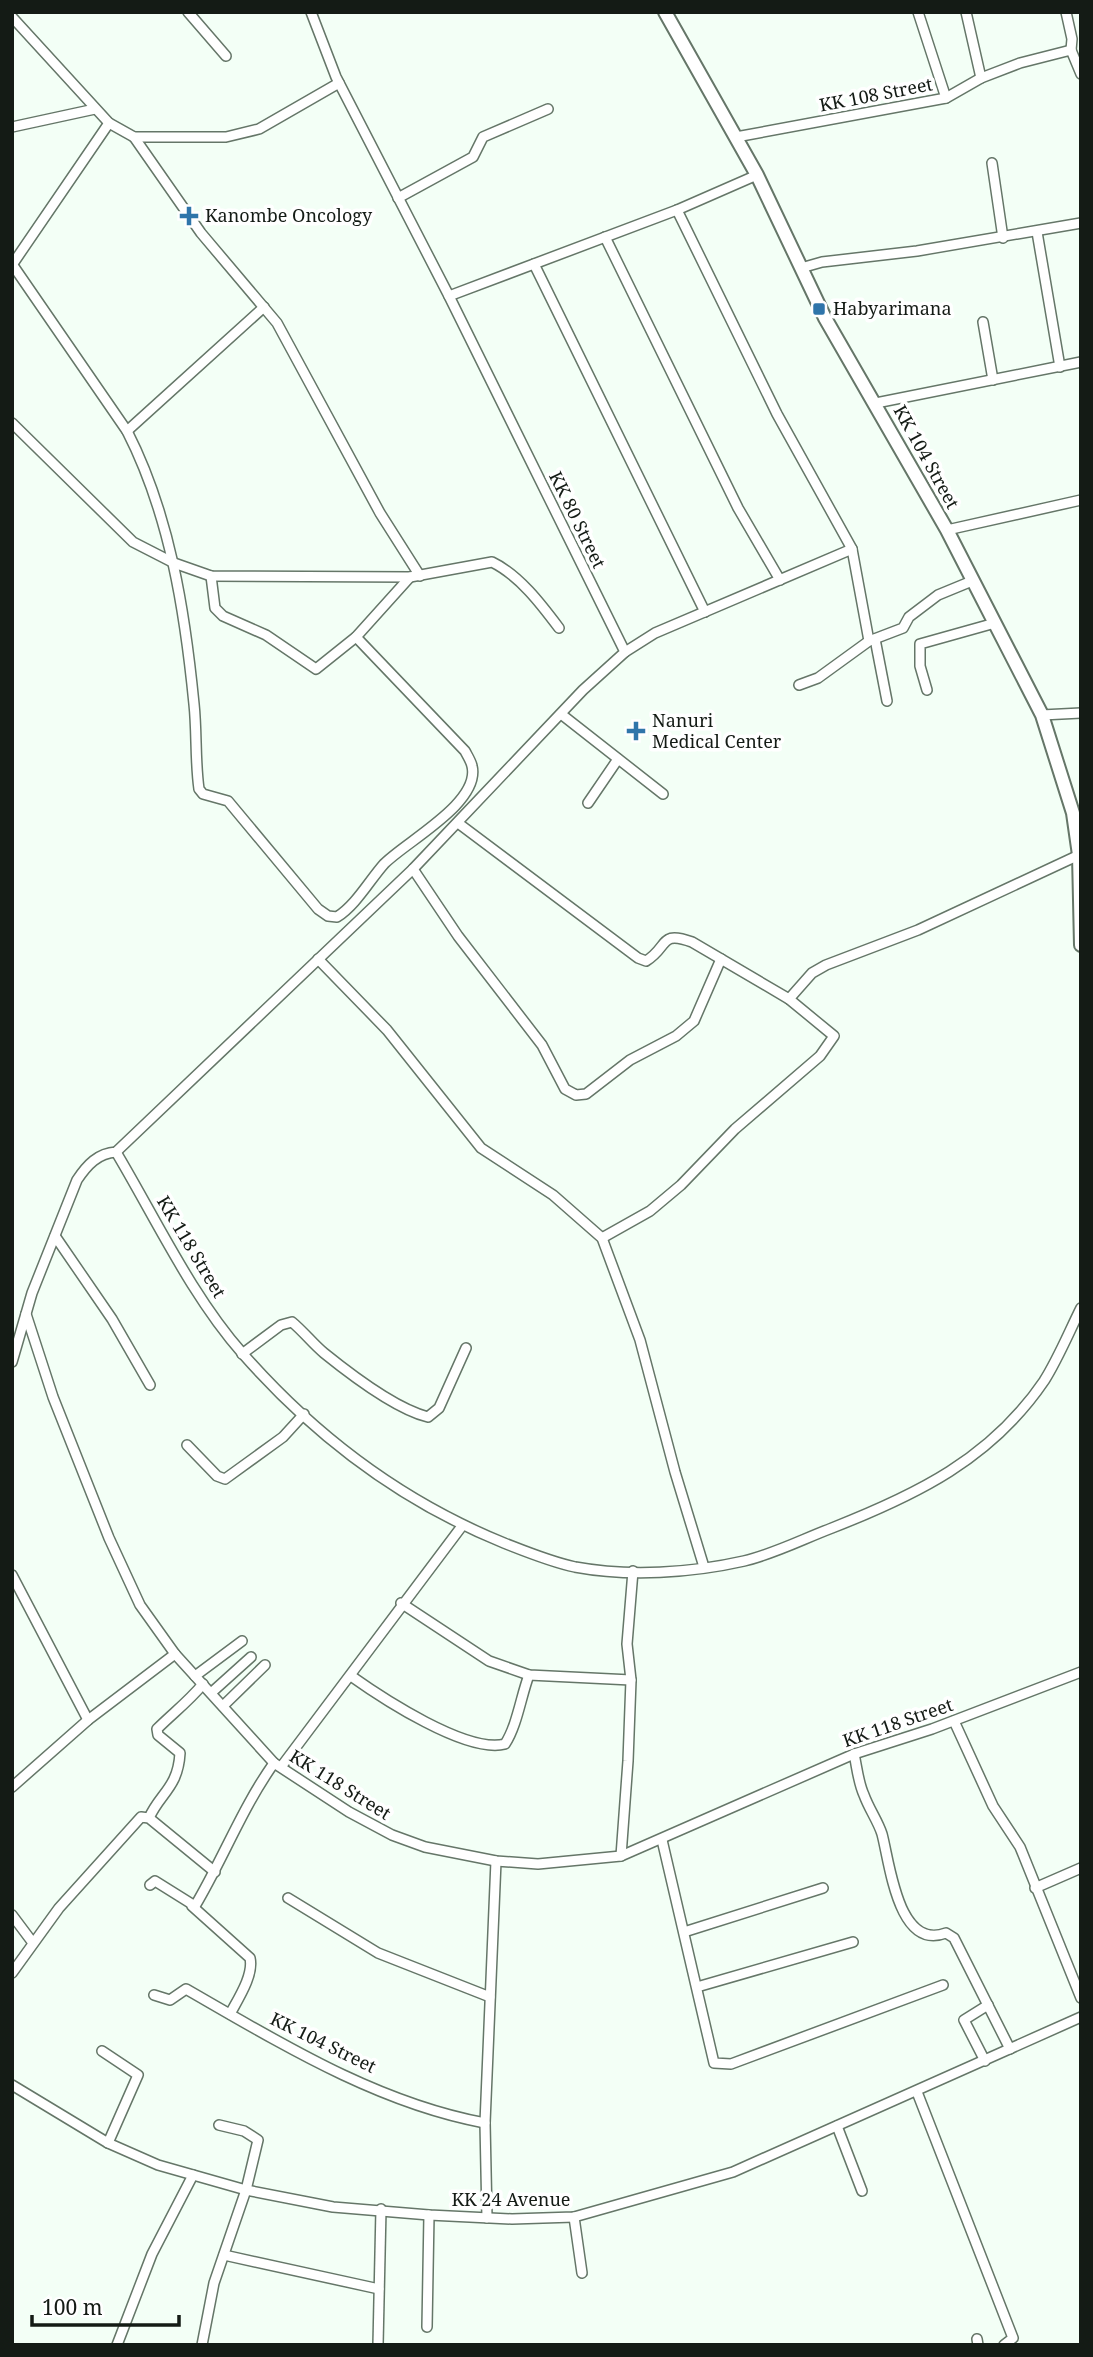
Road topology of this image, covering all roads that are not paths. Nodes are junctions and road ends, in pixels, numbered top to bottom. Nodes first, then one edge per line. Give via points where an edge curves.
1 (188, 12) edge
2 (310, 12) edge
3 (665, 12) edge
4 (918, 12) edge
5 (966, 12) edge
6 (1066, 12) edge
7 (12, 18) edge
8 (1071, 50) junction
9 (226, 56) dead end
10 (1081, 74) edge
11 (981, 78) junction
12 (339, 83) junction
13 (946, 98) junction
14 (96, 109) junction
15 (548, 109) dead end
16 (109, 123) junction
17 (12, 127) edge
18 (134, 137) junction
19 (736, 137) junction
20 (992, 163) dead end
21 (757, 175) junction
22 (398, 198) junction
23 (677, 210) junction
24 (1081, 223) edge
25 (1037, 232) junction
26 (606, 237) junction
27 (1003, 238) junction
28 (12, 264) edge
29 (534, 264) junction
30 (801, 268) junction
31 (449, 296) junction
32 (264, 307) junction
33 (983, 323) dead end
34 (1081, 362) edge
35 (1059, 368) junction
36 (993, 380) junction
37 (876, 403) junction
38 (12, 423) edge
39 (127, 431) junction
40 (1081, 500) edge
41 (947, 530) junction
42 (852, 549) junction
43 (174, 564) junction
44 (211, 576) junction
45 (415, 576) junction
46 (780, 580) junction
47 (972, 581) junction
48 (705, 612) junction
49 (995, 623) junction
50 (559, 628) dead end
51 (356, 637) junction
52 (872, 640) junction
53 (625, 652) junction
54 (799, 685) dead end
55 (927, 690) dead end
56 (887, 701) dead end
57 (1081, 713) edge
58 (561, 714) junction
59 (1042, 715) junction
60 (618, 759) junction
61 (663, 794) dead end
62 (588, 803) dead end
63 (458, 824) junction
64 (1079, 855) junction
65 (413, 869) junction
66 (1081, 945) edge
67 (318, 959) junction
68 (721, 959) junction
69 (789, 999) junction
70 (116, 1152) junction
71 (55, 1236) junction
72 (602, 1238) junction
73 (1081, 1308) edge
74 (26, 1314) junction
75 (466, 1348) dead end
76 (243, 1354) junction
77 (12, 1362) edge
78 (150, 1385) dead end
79 (304, 1415) junction
80 (187, 1446) dead end
81 (462, 1526) junction
82 (704, 1567) junction
83 (633, 1571) junction
84 (12, 1575) edge
85 (401, 1604) junction
86 (242, 1642) dead end
87 (174, 1654) junction
88 (251, 1657) dead end
89 (265, 1665) dead end
90 (1081, 1672) edge
91 (529, 1675) junction
92 (195, 1676) junction
93 (351, 1676) junction
94 (631, 1680) junction
95 (202, 1684) junction
96 (211, 1693) junction
97 (223, 1706) junction
98 (88, 1720) junction
99 (954, 1721) junction
100 (854, 1754) junction
101 (277, 1765) junction
102 (12, 1787) edge
103 (149, 1818) junction
104 (662, 1840) junction
105 (621, 1856) junction
106 (496, 1861) junction
107 (1081, 1868) edge
108 (215, 1872) junction
109 (150, 1885) dead end
110 (823, 1888) dead end
111 (1035, 1888) junction
112 (288, 1898) dead end
113 (192, 1906) junction
114 (12, 1915) edge
115 (684, 1933) junction
116 (853, 1942) dead end
117 (33, 1943) junction
118 (12, 1973) edge
119 (943, 1985) dead end
120 (697, 1987) junction
121 (153, 1995) dead end
122 (490, 1997) junction
123 (1081, 1998) edge
124 (988, 2005) junction
125 (230, 2014) junction
126 (1081, 2017) edge
127 (1010, 2049) junction
128 (102, 2051) dead end
129 (985, 2061) junction
130 (13, 2085) edge
131 (917, 2092) junction
132 (485, 2123) junction
133 (219, 2125) dead end
134 (837, 2126) junction
135 (107, 2143) junction
136 (193, 2175) junction
137 (246, 2190) junction
138 (862, 2191) dead end
139 (381, 2209) junction
140 (429, 2216) junction
141 (574, 2217) junction
142 (487, 2218) junction
143 (224, 2255) junction
144 (582, 2273) dead end
145 (379, 2289) junction
146 (427, 2327) dead end
147 (117, 2345) edge
148 (202, 2345) edge
149 (378, 2345) edge
150 (1004, 2345) edge

1 - 9 street
2 - 12 street, KK 80 Street
3 - 19 street, KK 104 Street
4 - 13 street
5 - 11 street
6 - 8 street
7 - 14 street
8 - 10 street
8 - 11 street, KK 108 Street
11 - 13 street, KK 108 Street
12 - 18 street via 259,129 206,138
12 - 22 street, KK 80 Street
13 - 19 street, KK 108 Street
14 - 16 street
14 - 17 street
15 - 22 street via 483,137 473,157
16 - 18 street
16 - 28 street
18 - 32 street via 201,233
19 - 21 street, KK 104 Street
20 - 27 street
21 - 23 street
21 - 30 street, KK 104 Street
22 - 31 street, KK 80 Street
23 - 26 street
23 - 42 street via 778,414
24 - 25 street
25 - 27 street
25 - 35 street
26 - 29 street
26 - 46 street via 738,508
27 - 30 street
28 - 39 street
29 - 31 street
29 - 48 street
30 - 37 street, KK 104 Street
31 - 53 street, KK 80 Street
32 - 39 street
32 - 45 street via 293,347 333,430
33 - 36 street
34 - 35 street
35 - 36 street
36 - 37 street
37 - 41 street, KK 104 Street
38 - 43 street via 134,542
39 - 43 street
40 - 41 street
41 - 47 street, KK 104 Street
42 - 46 street
42 - 52 street
43 - 44 street
43 - 51 street via 190,660 199,789 228,801 328,916 343,913 385,863 442,818 463,795 472,776 464,751
44 - 45 street
44 - 51 street via 215,608 223,616 274,640 308,667 323,666
45 - 50 street via 492,562 536,598
45 - 51 street
46 - 48 street
47 - 49 street, KK 104 Street
47 - 52 street via 923,605 903,628
48 - 53 street via 655,633
49 - 55 street via 920,644
49 - 59 street, KK 104 Street
52 - 54 street via 818,678
52 - 56 street
53 - 58 street
57 - 59 street
58 - 60 street
58 - 63 street
59 - 64 street, KK 104 Street via 1070,802
60 - 61 street
60 - 62 street
63 - 65 street
63 - 68 street via 638,958 652,958 675,936
64 - 66 street, KK 104 Street
64 - 69 street via 918,930 826,965 812,973
65 - 67 street
65 - 68 street via 542,1045 565,1089 576,1096 686,1029 694,1021
67 - 70 street
67 - 72 street via 387,1030 481,1148 553,1195
68 - 69 street
69 - 72 street via 830,1030 834,1036 830,1047 650,1211
70 - 71 street via 103,1153 86,1167
70 - 76 street, KK 118 Street via 189,1277
71 - 74 street
71 - 78 street
72 - 82 street via 640,1340
73 - 82 street, KK 118 Street via 1032,1396 998,1436 968,1460 886,1508 745,1561
74 - 77 street
74 - 87 street, KK 118 Street via 53,1397 109,1538 140,1605
75 - 76 street via 439,1408 428,1417 351,1373 292,1322 281,1325
76 - 79 street, KK 118 Street
79 - 80 street via 283,1437 225,1479
79 - 81 street, KK 118 Street via 363,1466
81 - 83 street, KK 118 Street via 575,1567
81 - 85 street
82 - 83 street, KK 118 Street
83 - 94 street via 627,1644
84 - 98 street
85 - 91 street via 489,1661
85 - 93 street
86 - 92 street
87 - 92 street, KK 118 Street
87 - 98 street
88 - 96 street
89 - 97 street
90 - 99 street, KK 118 Street
91 - 93 street via 511,1734 505,1744 492,1745 425,1722
91 - 94 street
92 - 95 street, KK 118 Street
93 - 101 street
94 - 105 street
95 - 96 street, KK 118 Street
95 - 103 street via 184,1707 157,1729 180,1753 169,1791
96 - 97 street, KK 118 Street
97 - 101 street, KK 118 Street
98 - 102 street
99 - 100 street, KK 118 Street
99 - 111 street via 993,1806 1020,1847
100 - 104 street, KK 118 Street
100 - 124 street via 860,1786 881,1833 902,1913 930,1937 950,1934
101 - 106 street, KK 118 Street via 391,1835
101 - 108 street via 241,1814
103 - 108 street
103 - 117 street via 134,1823
104 - 105 street, KK 118 Street
104 - 115 street
105 - 106 street, KK 118 Street via 538,1864
106 - 122 street
107 - 111 street
108 - 113 street
109 - 113 street via 155,1881
110 - 115 street
111 - 123 street
112 - 122 street via 378,1953
113 - 125 street via 250,1958 245,1983
114 - 117 street
115 - 120 street
116 - 120 street
117 - 118 street
119 - 120 street via 719,2066 711,2057
121 - 125 street, KK 104 Street via 170,2000 186,1989
122 - 132 street
124 - 127 street
124 - 129 street via 964,2020
125 - 132 street, KK 104 Street via 298,2053 397,2098 446,2116
126 - 127 street, KK 24 Avenue
127 - 129 street, KK 24 Avenue
128 - 135 street via 138,2075
129 - 131 street, KK 24 Avenue
130 - 135 street, KK 24 Avenue
131 - 134 street, KK 24 Avenue
131 - 150 street via 1013,2338
132 - 142 street
133 - 137 street via 258,2140
134 - 138 street
134 - 141 street, KK 24 Avenue via 733,2172
135 - 136 street, KK 24 Avenue
136 - 137 street, KK 24 Avenue
136 - 147 street via 152,2254
137 - 139 street, KK 24 Avenue via 333,2207
137 - 143 street
139 - 140 street, KK 24 Avenue
139 - 145 street
140 - 142 street, KK 24 Avenue
140 - 146 street
141 - 142 street, KK 24 Avenue
141 - 144 street
143 - 145 street
143 - 148 street
145 - 149 street

